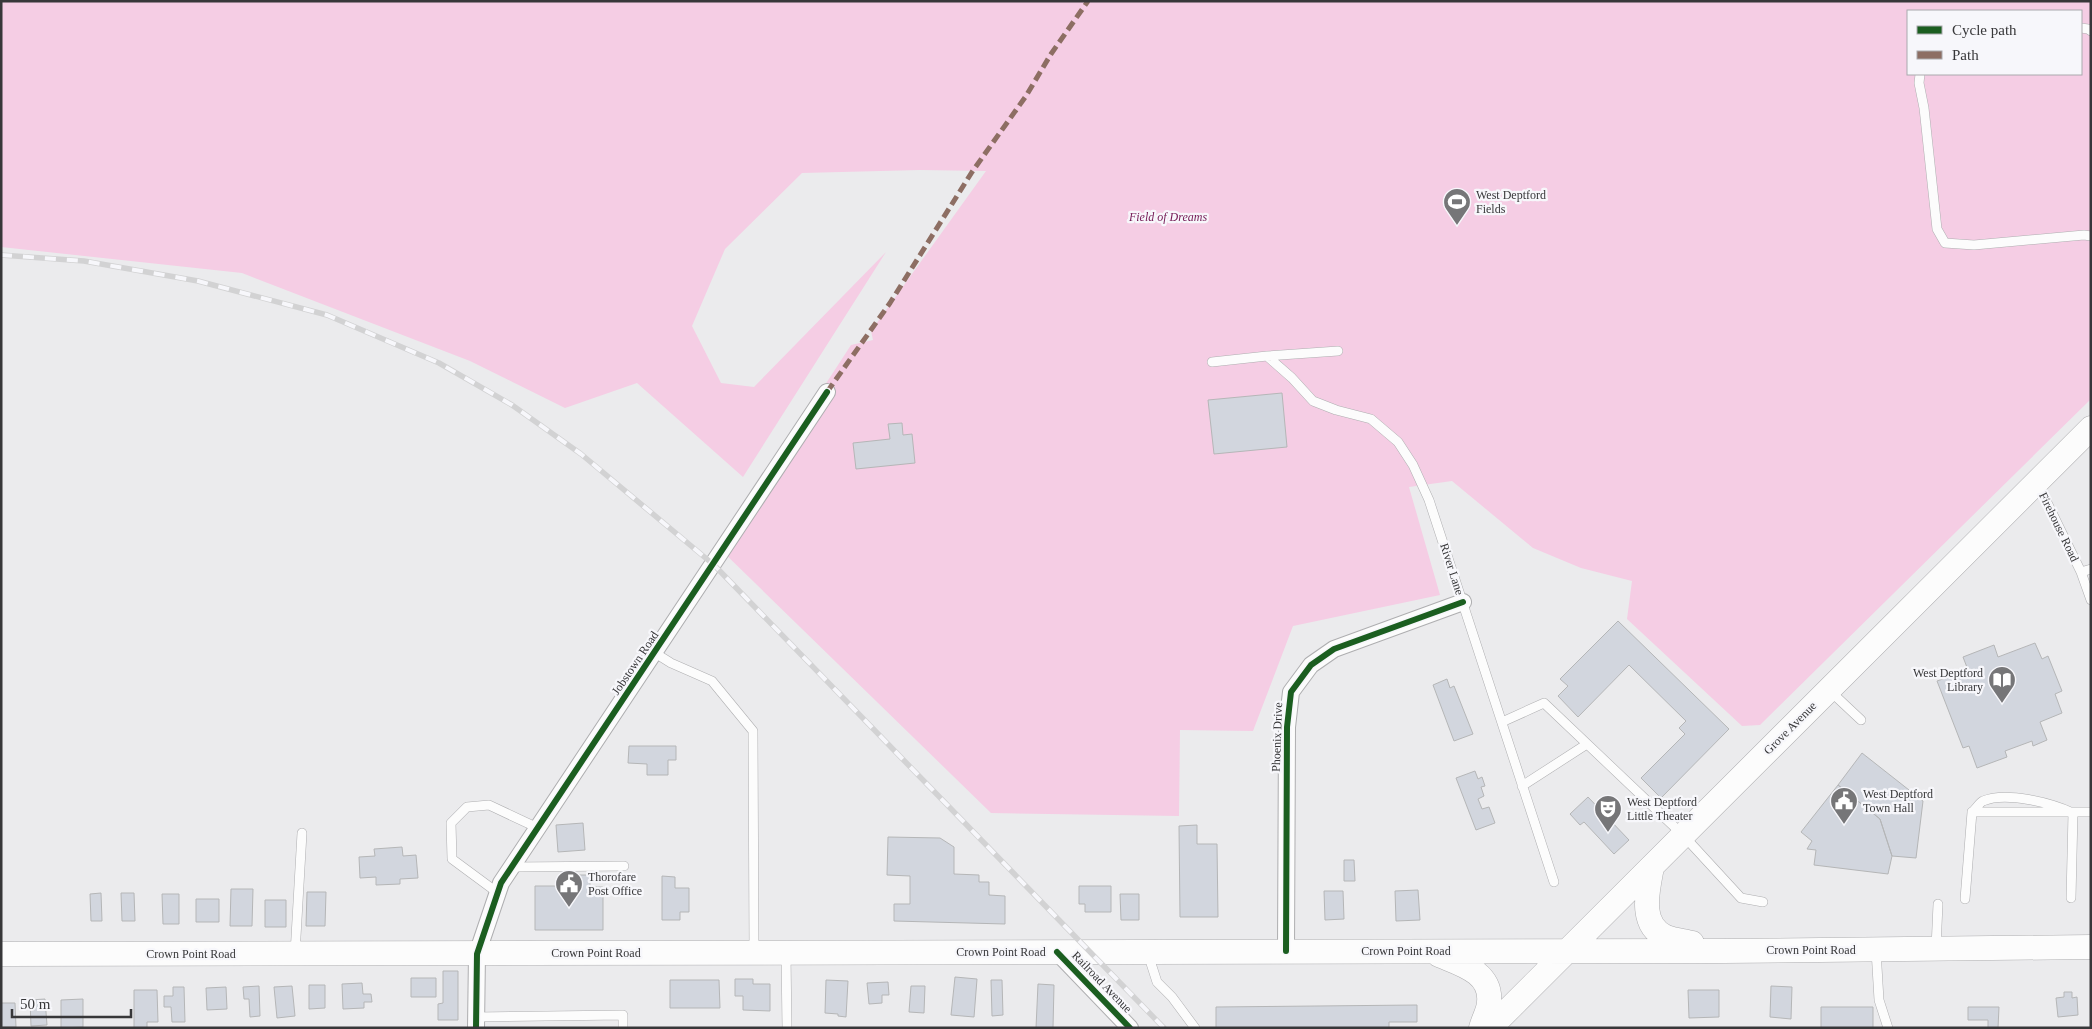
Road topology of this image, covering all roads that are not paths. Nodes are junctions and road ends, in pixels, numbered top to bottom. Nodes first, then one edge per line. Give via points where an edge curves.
1 (1920, 75) edge
2 (2091, 236) edge
3 (1338, 351) dead end
4 (1267, 356) junction
5 (1212, 362) dead end
6 (827, 392) dead end
7 (2091, 428) edge
8 (2036, 482) junction
9 (2091, 569) edge
10 (2081, 572) junction
11 (2091, 600) edge
12 (1463, 602) junction
13 (655, 654) junction
14 (1829, 690) junction
15 (1861, 720) dead end
16 (1502, 722) junction
17 (1587, 744) junction
18 (1522, 786) junction
19 (1972, 812) junction
20 (2091, 812) edge
21 (2073, 813) junction
22 (538, 828) junction
23 (302, 833) dead end
24 (1683, 835) junction
25 (624, 866) dead end
26 (512, 867) junction
27 (1652, 867) junction
28 (1554, 882) dead end
29 (498, 893) junction
30 (2071, 898) dead end
31 (1965, 899) dead end
32 (1764, 902) dead end
33 (1938, 904) dead end
34 (2091, 947) edge
35 (1936, 949) junction
36 (1569, 950) junction
37 (1876, 950) junction
38 (1286, 951) junction
39 (1428, 951) junction
40 (1723, 951) junction
41 (754, 952) junction
42 (786, 952) junction
43 (1057, 952) junction
44 (1147, 952) junction
45 (1, 954) edge
46 (295, 954) junction
47 (477, 954) junction
48 (477, 1023) edge
49 (623, 1028) edge
50 (787, 1028) edge
51 (1130, 1028) edge
52 (1195, 1028) edge
53 (1481, 1028) edge
54 (1490, 1028) edge
55 (1888, 1028) edge

1 - 2 lane via 1937,229 1945,243
3 - 4 lane
4 - 5 lane
4 - 12 lane, River Lane via 1313,400 1371,419 1398,442 1429,500
6 - 13 street, Jobstown Road
7 - 8 main road, Grove Avenue
8 - 10 lane, Firehouse Road
8 - 14 main road, Grove Avenue
9 - 10 lane
10 - 11 lane, Firehouse Road
12 - 16 lane, River Lane
12 - 38 street, Phoenix Drive via 1334,650 1311,665 1290,692
13 - 22 street, Jobstown Road
13 - 41 lane via 712,681 753,731
14 - 15 lane
14 - 24 main road, Grove Avenue
16 - 17 lane via 1544,703
16 - 18 lane, River Lane
17 - 18 lane
17 - 24 lane
18 - 28 lane, River Lane
19 - 21 lane
19 - 21 lane via 1982,802 1991,799 2020,798
19 - 31 lane
20 - 21 lane
21 - 30 lane
22 - 26 street, Jobstown Road
22 - 29 lane via 489,805 467,807 451,823 452,859
23 - 46 lane
24 - 27 main road, Grove Avenue
24 - 32 lane via 1741,898
25 - 26 lane
26 - 29 street, Jobstown Road
27 - 36 main road, Grove Avenue
27 - 40 main road via 1647,914 1653,926 1664,937
29 - 47 street, Jobstown Road
33 - 35 lane
34 - 35 main road, Crown Point Road
35 - 37 main road, Crown Point Road
36 - 39 main road, Crown Point Road
36 - 40 main road, Crown Point Road
36 - 54 main road, Grove Avenue
37 - 40 main road, Crown Point Road
37 - 55 lane via 1879,1000
38 - 39 main road, Crown Point Road
38 - 44 main road, Crown Point Road
39 - 53 main road via 1475,970 1486,983 1490,1001
41 - 42 main road, Crown Point Road
41 - 47 main road, Crown Point Road
42 - 43 main road, Crown Point Road
42 - 50 lane
43 - 44 main road, Crown Point Road
43 - 51 street, Railroad Avenue
44 - 52 lane via 1157,982
45 - 46 main road, Crown Point Road
46 - 47 main road, Crown Point Road
47 - 48 street, Jobstown Road
48 - 49 lane via 623,1016

